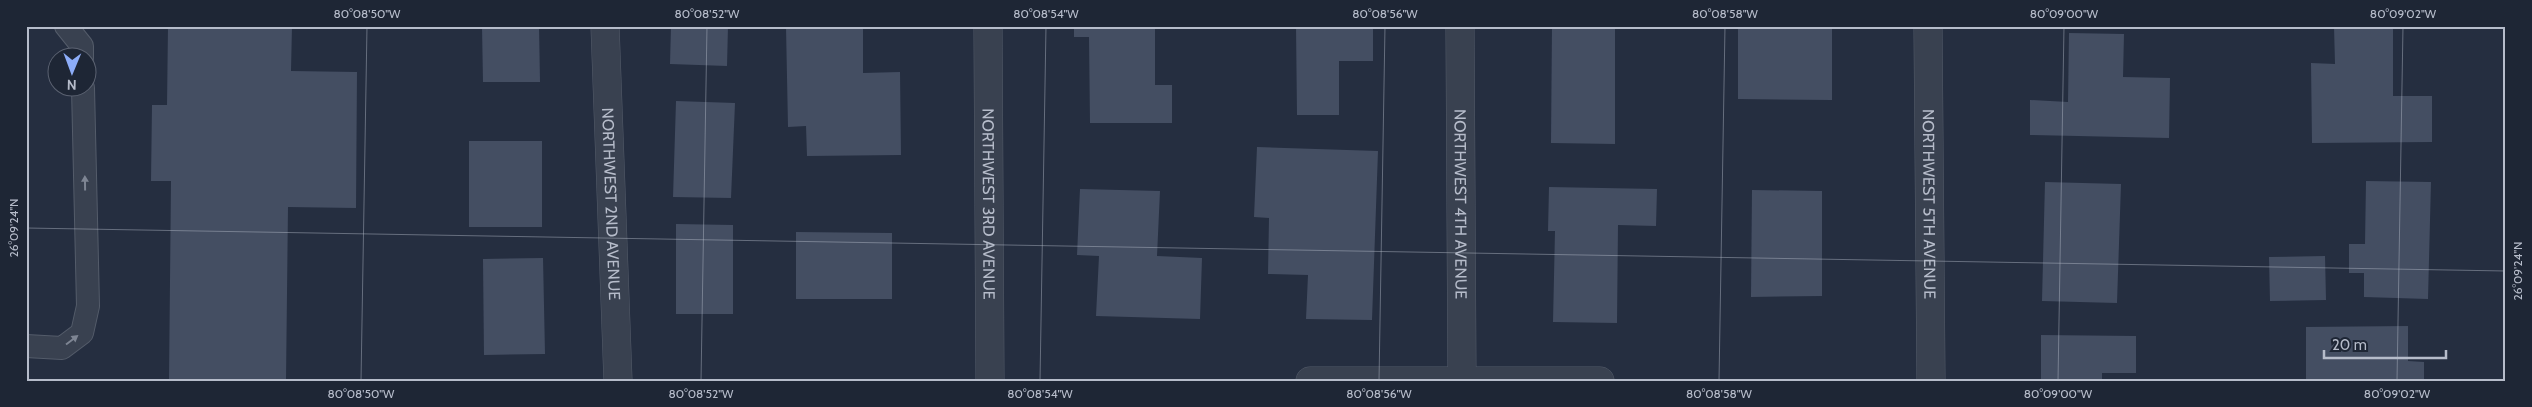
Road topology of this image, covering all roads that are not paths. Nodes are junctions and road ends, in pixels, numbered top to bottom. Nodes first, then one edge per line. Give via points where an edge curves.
1 (66, 26) edge
2 (605, 26) edge
3 (988, 26) edge
4 (1460, 26) edge
5 (1928, 26) edge
6 (82, 48) edge
7 (83, 98) edge
8 (26, 346) edge
9 (1462, 380) edge
10 (618, 381) edge
11 (990, 381) edge
12 (1310, 381) edge
13 (1600, 381) edge
14 (1931, 381) edge

1 - 6 lane
2 - 10 street, NORTHWEST 2ND AVENUE
3 - 11 street, NORTHWEST 3RD AVENUE
4 - 9 street, NORTHWEST 4TH AVENUE
5 - 14 street, NORTHWEST 5TH AVENUE
8 -> 7 lane via 62,348 82,333 88,306
9 - 12 street
9 - 13 street

